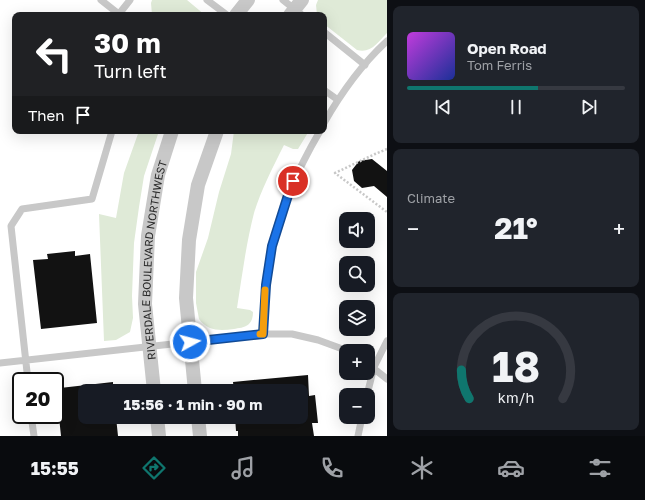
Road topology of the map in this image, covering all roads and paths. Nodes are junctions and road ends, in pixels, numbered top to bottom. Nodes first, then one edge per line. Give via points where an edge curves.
1 (101, 0) edge
2 (130, 0) edge
3 (207, 0) edge
4 (248, 0) edge
5 (283, 0) edge
6 (297, 10) edge
7 (116, 12) edge
8 (121, 12) edge
9 (223, 12) edge
10 (238, 12) edge
11 (327, 34) edge
12 (387, 41) edge
13 (365, 65) junction
14 (327, 92) edge
15 (338, 100) junction
16 (327, 118) edge
17 (111, 134) edge
18 (171, 134) edge
19 (216, 134) edge
20 (318, 134) edge
21 (387, 149) edge
22 (387, 212) edge
23 (263, 334) junction
24 (387, 341) edge
25 (190, 342) junction
26 (150, 347) junction
27 (339, 348) edge
28 (25, 360) junction
29 (375, 360) edge
30 (0, 363) edge
31 (375, 369) edge
32 (27, 372) edge
33 (387, 379) edge
34 (153, 384) edge
35 (194, 384) edge
36 (32, 424) edge
37 (158, 424) edge
38 (199, 424) edge
39 (361, 424) edge
40 (34, 436) edge
41 (159, 436) edge
42 (200, 436) edge
43 (358, 436) edge

1 - 7 lane
2 - 8 lane
3 - 9 lane
4 - 10 street
5 - 6 lane
11 - 13 lane
12 - 13 lane
13 - 15 lane
14 - 15 lane
15 - 16 lane
17 - 28 lane via 92,199 22,209 11,226
18 - 26 street, RIVERDALE BOULEVARD NORTHWEST via 158,175 148,236 145,304
19 - 25 street via 198,185 189,240 186,298
20 - 23 lane via 290,189 272,246 266,285
21 - 22 path via 335,173
23 - 25 lane
23 - 27 lane via 292,334
24 - 29 lane
25 - 26 lane
25 - 35 street
26 - 28 lane
26 - 34 street, RIVERDALE BOULEVARD NORTHWEST
28 - 30 lane
28 - 32 lane
31 - 33 lane
36 - 40 lane
37 - 41 street
38 - 42 street
39 - 43 lane

